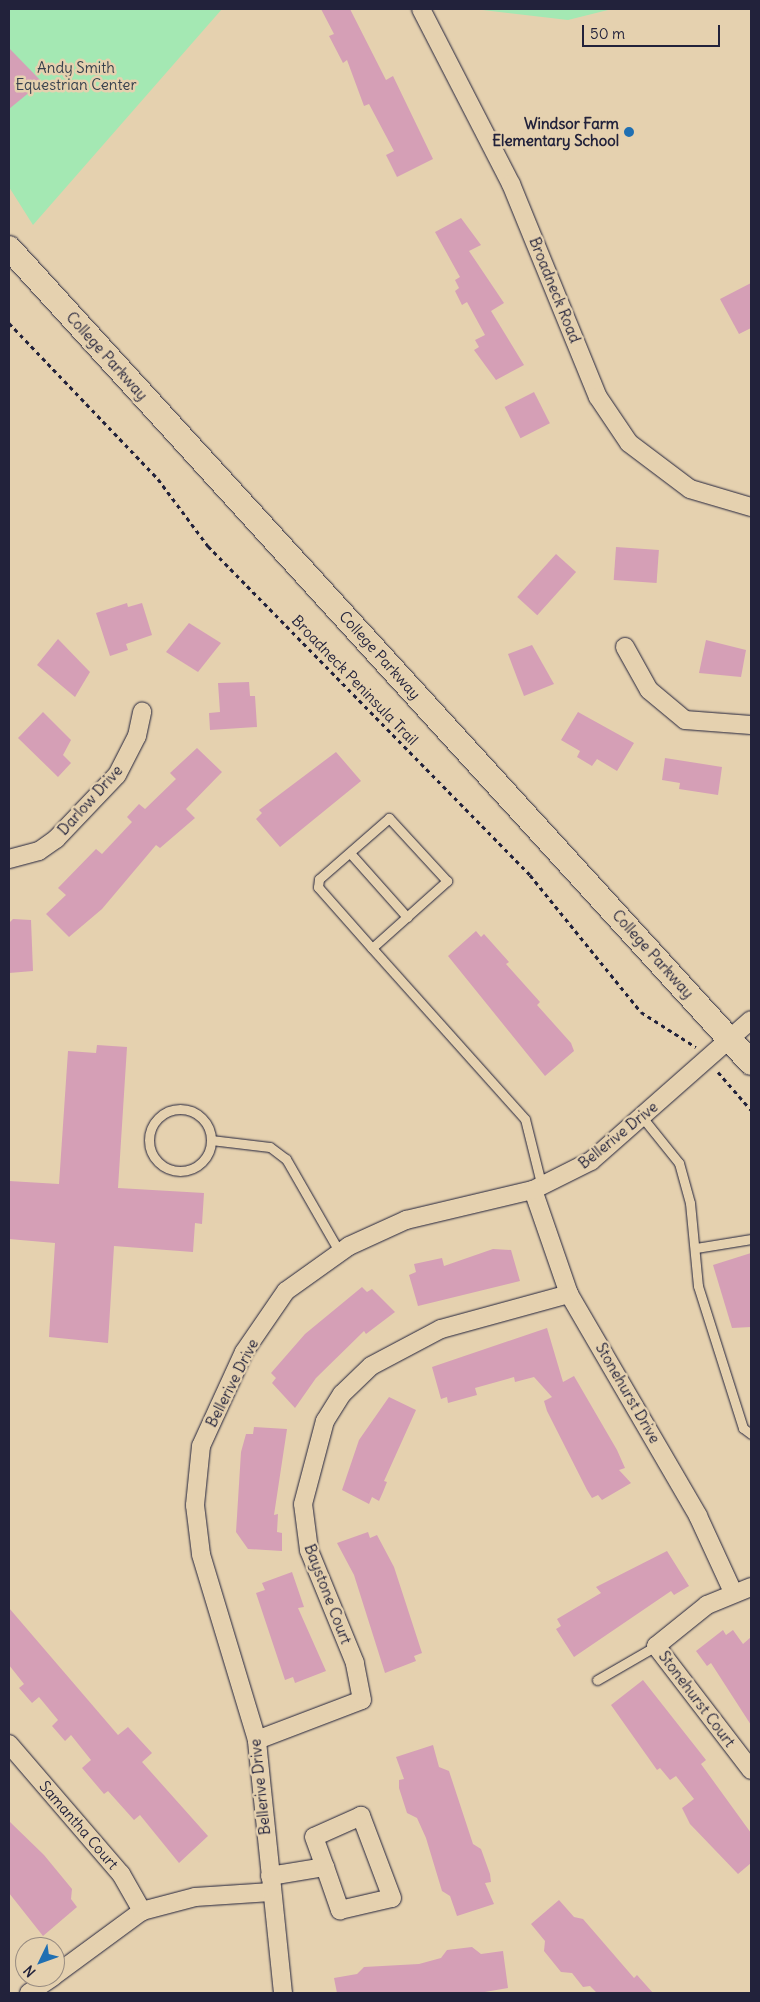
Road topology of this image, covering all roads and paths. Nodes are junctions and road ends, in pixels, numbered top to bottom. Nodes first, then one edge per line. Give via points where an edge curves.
1 (421, 9) edge
2 (9, 248) edge
3 (9, 324) edge
4 (751, 507) edge
5 (625, 647) dead end
6 (142, 712) dead end
7 (751, 725) edge
8 (350, 852) junction
9 (9, 859) edge
10 (407, 917) junction
11 (372, 948) junction
12 (751, 1020) edge
13 (730, 1038) junction
14 (692, 1043) dead end
15 (751, 1063) edge
16 (724, 1078) dead end
17 (751, 1110) edge
18 (642, 1117) junction
19 (211, 1140) junction
20 (538, 1189) junction
21 (751, 1239) edge
22 (696, 1248) junction
23 (340, 1253) junction
24 (569, 1294) junction
25 (751, 1434) edge
26 (751, 1587) edge
27 (733, 1592) junction
28 (656, 1646) junction
29 (597, 1680) dead end
30 (256, 1740) junction
31 (9, 1744) edge
32 (751, 1770) edge
33 (325, 1867) junction
34 (270, 1884) junction
35 (142, 1912) junction
36 (65, 1968) edge
37 (283, 1993) edge

1 - 4 street, Broadneck Road via 511,184 598,397 629,443 690,489
2 - 13 main road, College Parkway
3 - 14 path, Broadneck Peninsula Trail via 158,479 208,546 530,875 641,1012 664,1031
5 - 7 street via 649,690 685,720
6 - 9 street, Darlow Drive via 136,736 117,775 56,839 39,851
8 - 10 lane
8 - 10 lane via 389,818 447,881
8 - 11 lane via 319,879 318,887
10 - 11 lane
11 - 20 lane via 525,1119
12 - 13 street, Bellerive Drive
13 - 15 main road, College Parkway
13 - 18 street, Bellerive Drive
16 - 17 path
18 - 20 street, Bellerive Drive via 591,1160
18 - 22 lane via 679,1163 690,1203
19 - 19 lane via 206,1123 183,1110 159,1118 149,1142 161,1164 186,1171 207,1157
19 - 23 lane via 270,1147 286,1159
20 - 23 street, Bellerive Drive via 406,1220
20 - 24 street, Stonehurst Drive
21 - 22 lane
22 - 25 lane via 698,1286 743,1428
23 - 30 street, Bellerive Drive via 286,1291 244,1352 201,1446 194,1505 201,1554
24 - 27 street, Stonehurst Drive via 698,1516
24 - 30 street, Baystone Court via 434,1332 371,1366 342,1394 325,1421 303,1504 309,1550 354,1663 362,1700
26 - 27 street, Stonehurst Court
27 - 28 street, Stonehurst Court via 707,1605
28 - 29 lane
28 - 32 street, Stonehurst Court
30 - 34 street, Bellerive Drive
31 - 35 street, Samantha Court via 121,1874
33 - 33 street via 340,1910 392,1898 361,1816 314,1837
33 - 34 street
34 - 35 street via 196,1897
34 - 37 street, Bellerive Drive
35 - 36 street

